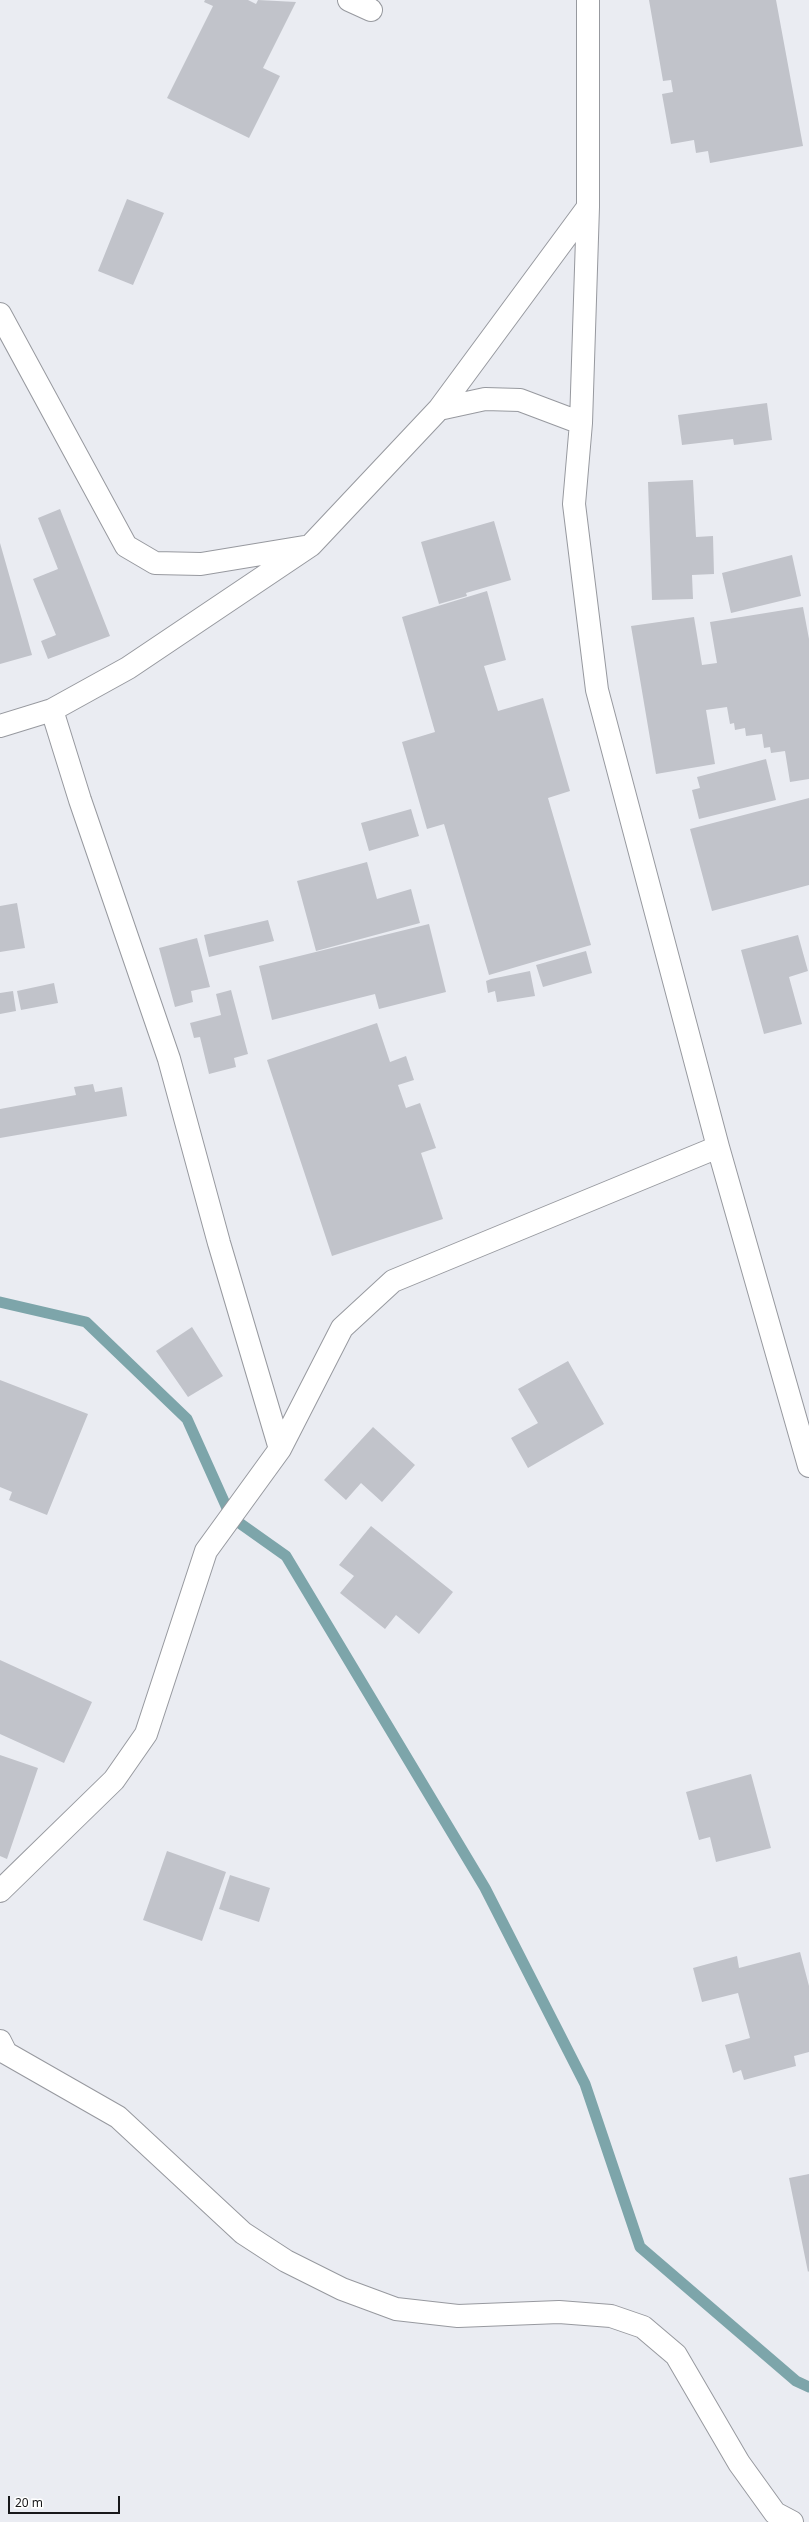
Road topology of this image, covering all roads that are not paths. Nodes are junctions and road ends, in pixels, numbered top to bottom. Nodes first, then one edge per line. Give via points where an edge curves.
1 (349, 0) edge
2 (588, 0) edge
3 (371, 10) dead end
4 (588, 208) junction
5 (0, 314) edge
6 (439, 409) junction
7 (581, 423) junction
8 (311, 545) junction
9 (52, 710) junction
10 (0, 726) edge
11 (718, 1147) junction
12 (280, 1449) junction
13 (809, 1466) edge
14 (0, 1891) edge
15 (2, 2050) edge
16 (792, 2522) edge

1 - 3 street
2 - 4 street
4 - 6 street
4 - 7 street
5 - 8 street via 126,546 155,563 201,564
6 - 7 street via 486,398 520,400
6 - 8 street
7 - 11 street via 574,504 596,690
8 - 9 street via 128,668
9 - 10 street
9 - 12 street via 80,800 169,1059 219,1243
11 - 12 street via 393,1281 342,1328
11 - 13 street
12 - 14 street via 206,1551 146,1734 114,1780
15 - 16 street via 118,2117 243,2233 286,2261 342,2289 396,2309 458,2316 559,2312 611,2316 644,2327 676,2355 740,2463 775,2513

